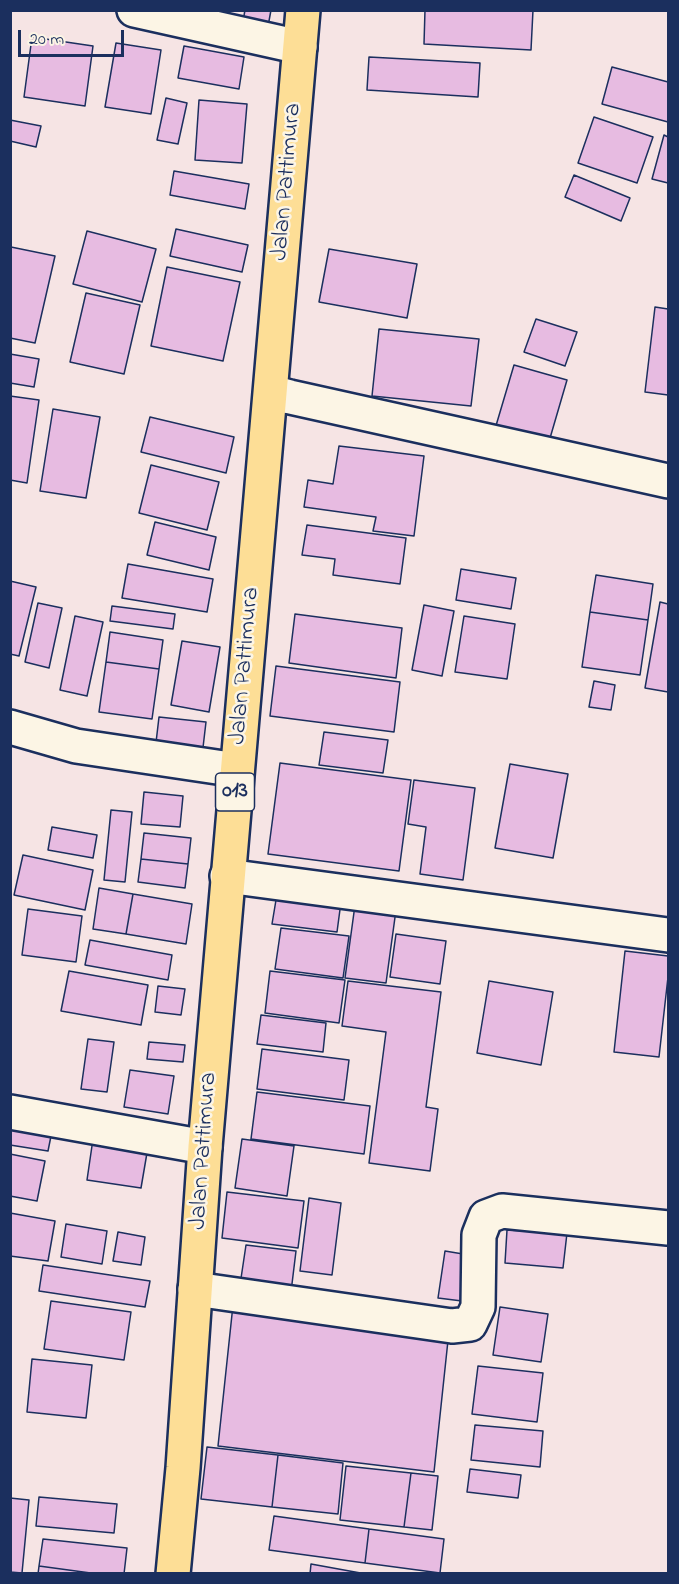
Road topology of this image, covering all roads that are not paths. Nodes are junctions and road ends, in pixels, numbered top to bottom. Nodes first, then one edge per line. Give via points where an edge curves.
1 (134, 10) edge
2 (303, 10) edge
3 (300, 47) junction
4 (271, 392) junction
5 (669, 481) edge
6 (10, 727) edge
7 (237, 770) junction
8 (227, 876) junction
9 (669, 935) edge
10 (10, 1112) edge
11 (205, 1147) junction
12 (669, 1228) edge
13 (195, 1290) junction
14 (173, 1574) edge

1 - 3 street
2 - 3 main road, Jalan Pattimura / 013
3 - 4 main road, Jalan Pattimura / 013
4 - 5 street
4 - 7 main road, Jalan Pattimura / 013
6 - 7 street via 76,746
7 - 8 main road, Jalan Pattimura / 013
8 - 9 street
8 - 11 main road, Jalan Pattimura / 013
10 - 11 street
11 - 13 main road, Jalan Pattimura / 013
12 - 13 street via 502,1211 486,1217 479,1235 478,1307 470,1324 441,1324
13 - 14 main road, Jalan Pattimura / 013

